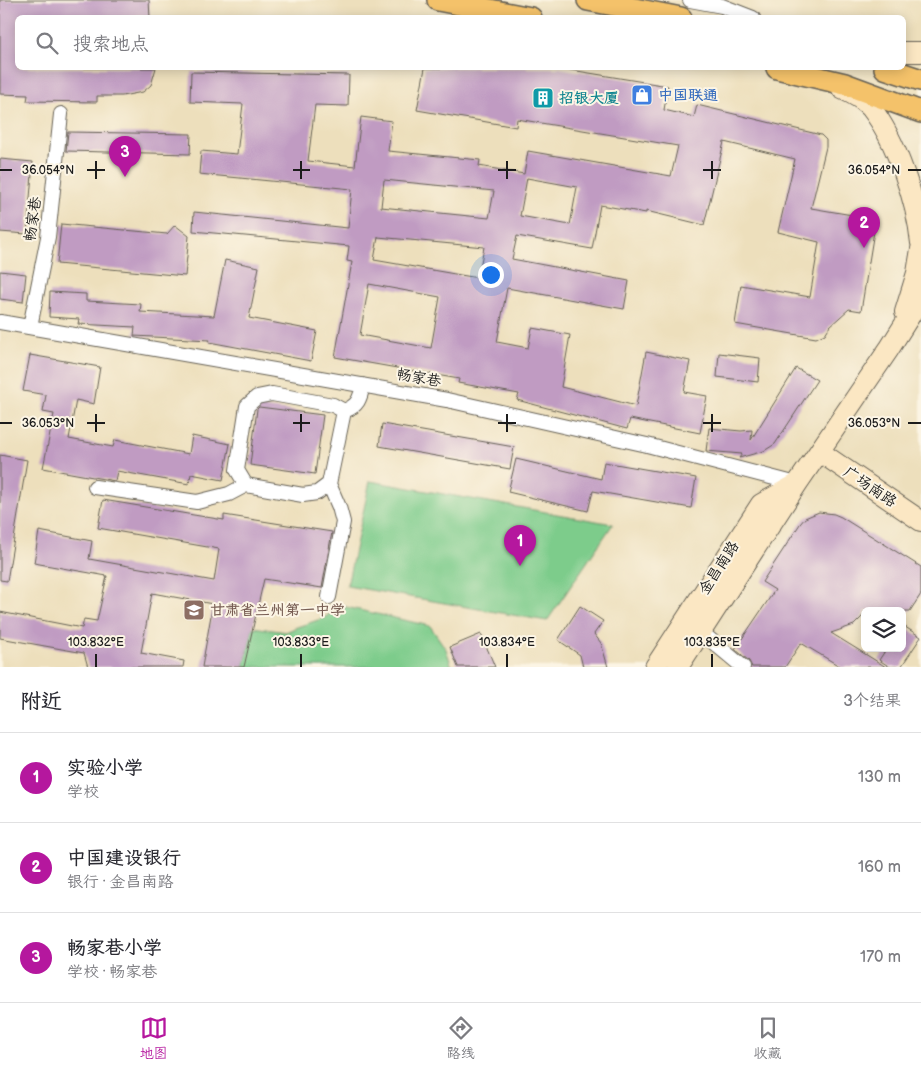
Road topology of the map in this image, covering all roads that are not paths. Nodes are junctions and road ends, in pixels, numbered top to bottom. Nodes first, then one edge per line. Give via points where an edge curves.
1 (438, 0) edge
2 (588, 0) edge
3 (690, 0) edge
4 (516, 15) edge
5 (666, 15) edge
6 (744, 15) edge
7 (906, 52) edge
8 (921, 52) edge
9 (789, 70) edge
10 (891, 70) edge
11 (801, 72) junction
12 (921, 80) edge
13 (921, 112) edge
14 (61, 114) dead end
15 (921, 243) edge
16 (921, 249) edge
17 (921, 298) edge
18 (921, 317) edge
19 (0, 322) edge
20 (30, 327) junction
21 (889, 349) junction
22 (362, 385) junction
23 (344, 411) junction
24 (820, 452) junction
25 (329, 484) junction
26 (797, 484) junction
27 (246, 485) junction
28 (95, 487) dead end
29 (921, 521) edge
30 (329, 597) dead end
31 (701, 632) junction
32 (655, 667) edge
33 (678, 667) edge
34 (743, 667) edge

1 - 4 main road
2 - 5 main road
3 - 6 street via 722,6
7 - 8 street
9 - 11 main road
10 - 12 main road
11 - 13 main road via 845,84
11 - 15 street via 849,92 870,106 888,136 910,190
14 - 20 street, 畅家巷 via 48,237
16 - 21 street via 909,300
17 - 21 street, 金昌南路
18 - 21 street
19 - 20 street, 畅家巷
20 - 22 street, 畅家巷
21 - 24 street, 金昌南路
22 - 23 street via 360,400 353,408
22 - 26 street, 畅家巷 via 447,400 647,445
23 - 25 street
23 - 27 street via 332,405 272,394 257,397 247,406 237,470
24 - 26 street, 金昌南路
24 - 29 street, 广场南路
25 - 27 street via 316,493 303,495
25 - 30 street via 343,522
26 - 31 street, 金昌南路
26 - 32 street, 金昌南路 via 761,504
27 - 28 street via 229,494 197,502
31 - 33 street, 金昌南路
31 - 34 street

